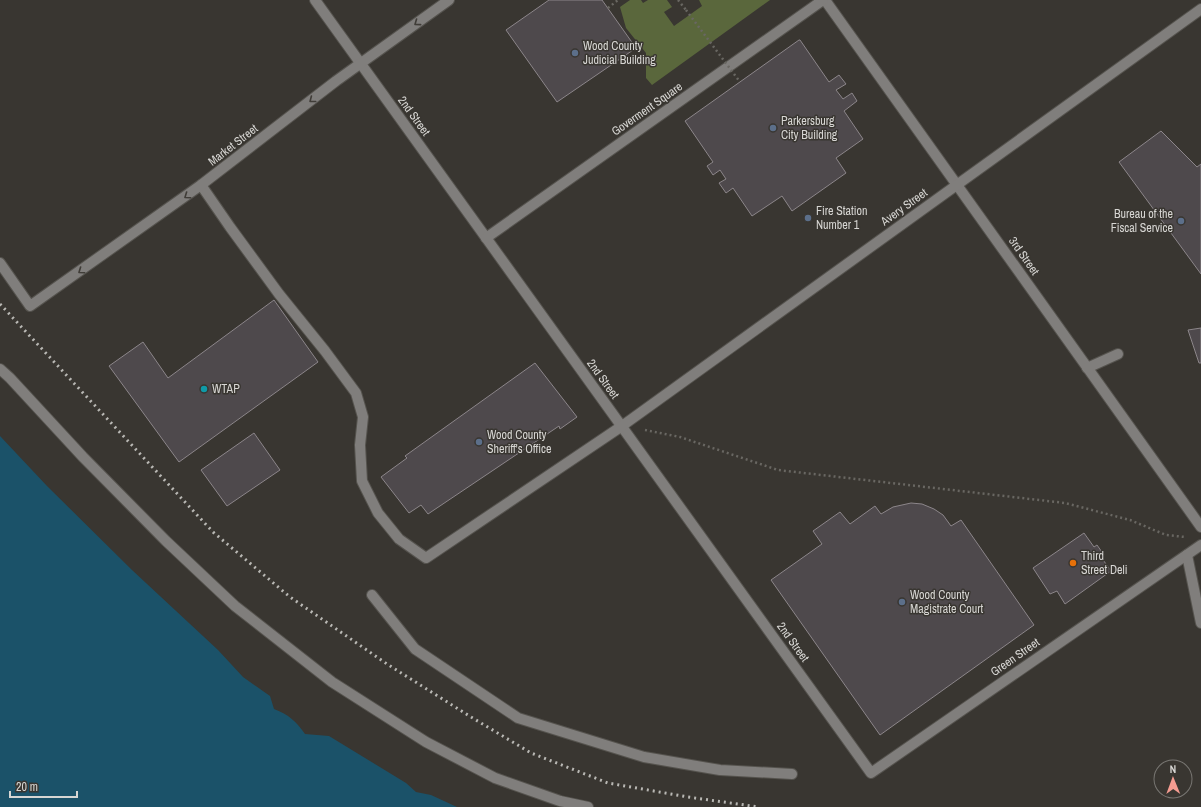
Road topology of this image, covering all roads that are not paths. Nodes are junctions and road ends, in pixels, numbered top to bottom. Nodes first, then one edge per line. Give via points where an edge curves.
1 (315, 0) edge
2 (449, 0) edge
3 (824, 0) edge
4 (1201, 9) edge
5 (361, 63) junction
6 (957, 185) junction
7 (201, 186) junction
8 (486, 238) junction
9 (0, 263) edge
10 (1118, 354) dead end
11 (0, 368) edge
12 (1087, 368) junction
13 (622, 426) junction
14 (1201, 527) edge
15 (1201, 545) edge
16 (1186, 555) junction
17 (372, 595) dead end
18 (1201, 623) edge
19 (870, 773) joint
20 (792, 774) dead end
21 (588, 807) edge

1 - 5 street, 2nd Street
2 -> 5 street, Market Street
3 - 6 street, 3rd Street
3 - 8 street, Goverment Square
4 - 6 street, Avery Street
5 -> 7 street, Market Street
5 - 8 street, 2nd Street
6 - 12 street, 3rd Street
6 - 13 street, Avery Street
7 -> 9 street, Market Street via 30,306
7 - 13 street, Avery Street via 279,294 326,351 356,393 363,417 360,445 362,480 378,513 399,540 426,558
8 - 13 street, 2nd Street
10 - 12 street
11 - 21 street via 172,547 235,606 332,682 426,742 495,778 560,801
12 - 14 street, 3rd Street
13 - 19 street, 2nd Street
15 - 16 street
16 - 18 street
16 - 19 street, Green Street
17 - 20 street via 415,649 518,718 644,757 720,770

